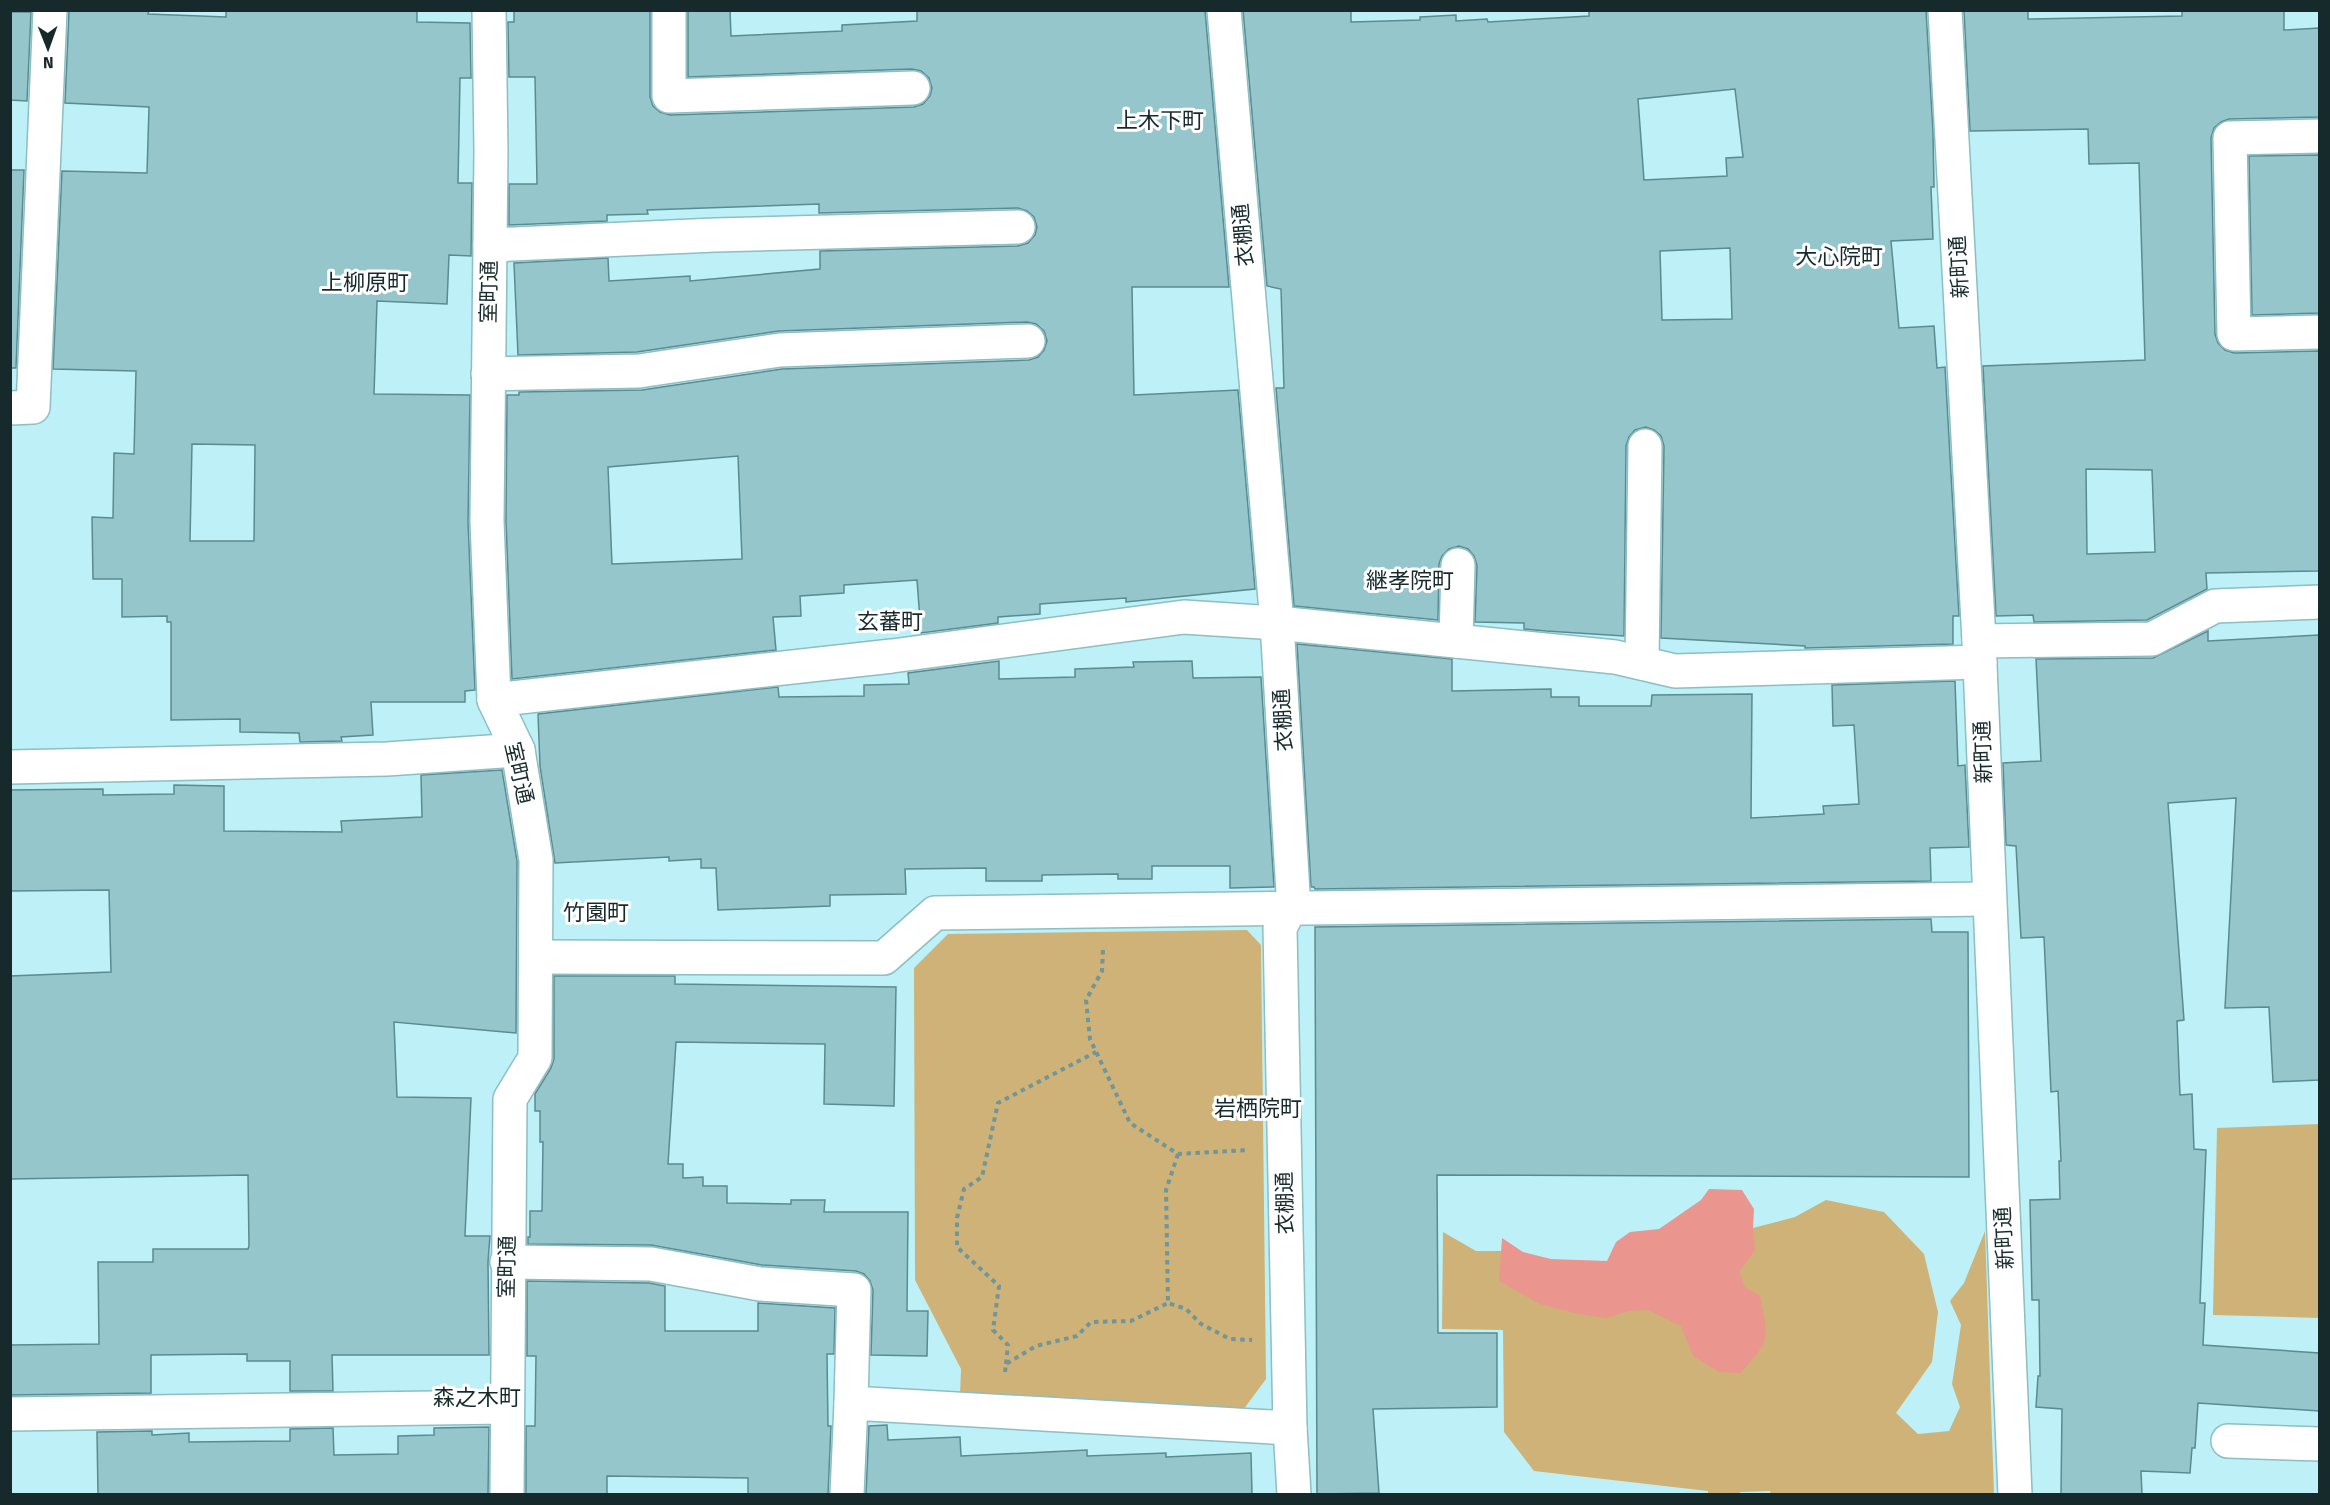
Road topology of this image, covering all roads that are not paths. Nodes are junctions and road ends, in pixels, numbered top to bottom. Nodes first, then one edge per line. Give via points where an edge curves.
1 (50, 10) edge
2 (489, 10) edge
3 (669, 10) edge
4 (1224, 10) edge
5 (1946, 10) edge
6 (913, 88) dead end
7 (2319, 136) edge
8 (1018, 227) dead end
9 (490, 245) junction
10 (2319, 332) edge
11 (1028, 341) dead end
12 (488, 374) junction
13 (10, 408) edge
14 (1645, 446) dead end
15 (1458, 565) dead end
16 (2319, 602) edge
17 (1277, 623) junction
18 (1456, 641) junction
19 (1979, 651) junction
20 (1642, 663) junction
21 (494, 700) junction
22 (518, 750) junction
23 (10, 767) edge
24 (1988, 899) junction
25 (1290, 908) junction
26 (536, 957) junction
27 (507, 1262) junction
28 (851, 1404) junction
29 (507, 1407) junction
30 (10, 1414) edge
31 (1290, 1428) junction
32 (2228, 1441) dead end
33 (2319, 1444) edge
34 (507, 1494) edge
35 (847, 1494) edge
36 (1294, 1494) edge
37 (2016, 1494) edge

1 - 13 street via 33,407
2 - 9 street, 室町通
3 - 6 street via 669,96
4 - 17 street, 衣棚通
5 - 19 street, 新町通
7 - 10 street via 2230,138 2234,334
8 - 9 street via 899,218 714,222
9 - 12 street, 室町通
11 - 12 street via 780,350 639,371
12 - 21 street, 室町通 via 487,521
14 - 20 street
15 - 18 street
16 - 19 street via 2215,606 2152,639
17 - 18 street
17 - 21 street via 1184,616 892,656
17 - 25 street, 衣棚通 via 1293,893
18 - 20 street
19 - 20 street via 1676,671
19 - 24 street, 新町通
21 - 22 street, 室町通
22 - 23 street via 387,759
22 - 26 street, 室町通 via 536,860
24 - 25 street
24 - 37 street, 新町通
25 - 26 street via 935,913 884,958
25 - 31 street, 衣棚通 via 1280,928
26 - 27 street, 室町通 via 535,1058 510,1099
27 - 28 street via 651,1264 760,1284 855,1290
27 - 29 street, 室町通
28 - 31 street
28 - 35 street
29 - 30 street
29 - 34 street, 室町通
31 - 36 street, 衣棚通
32 - 33 street

